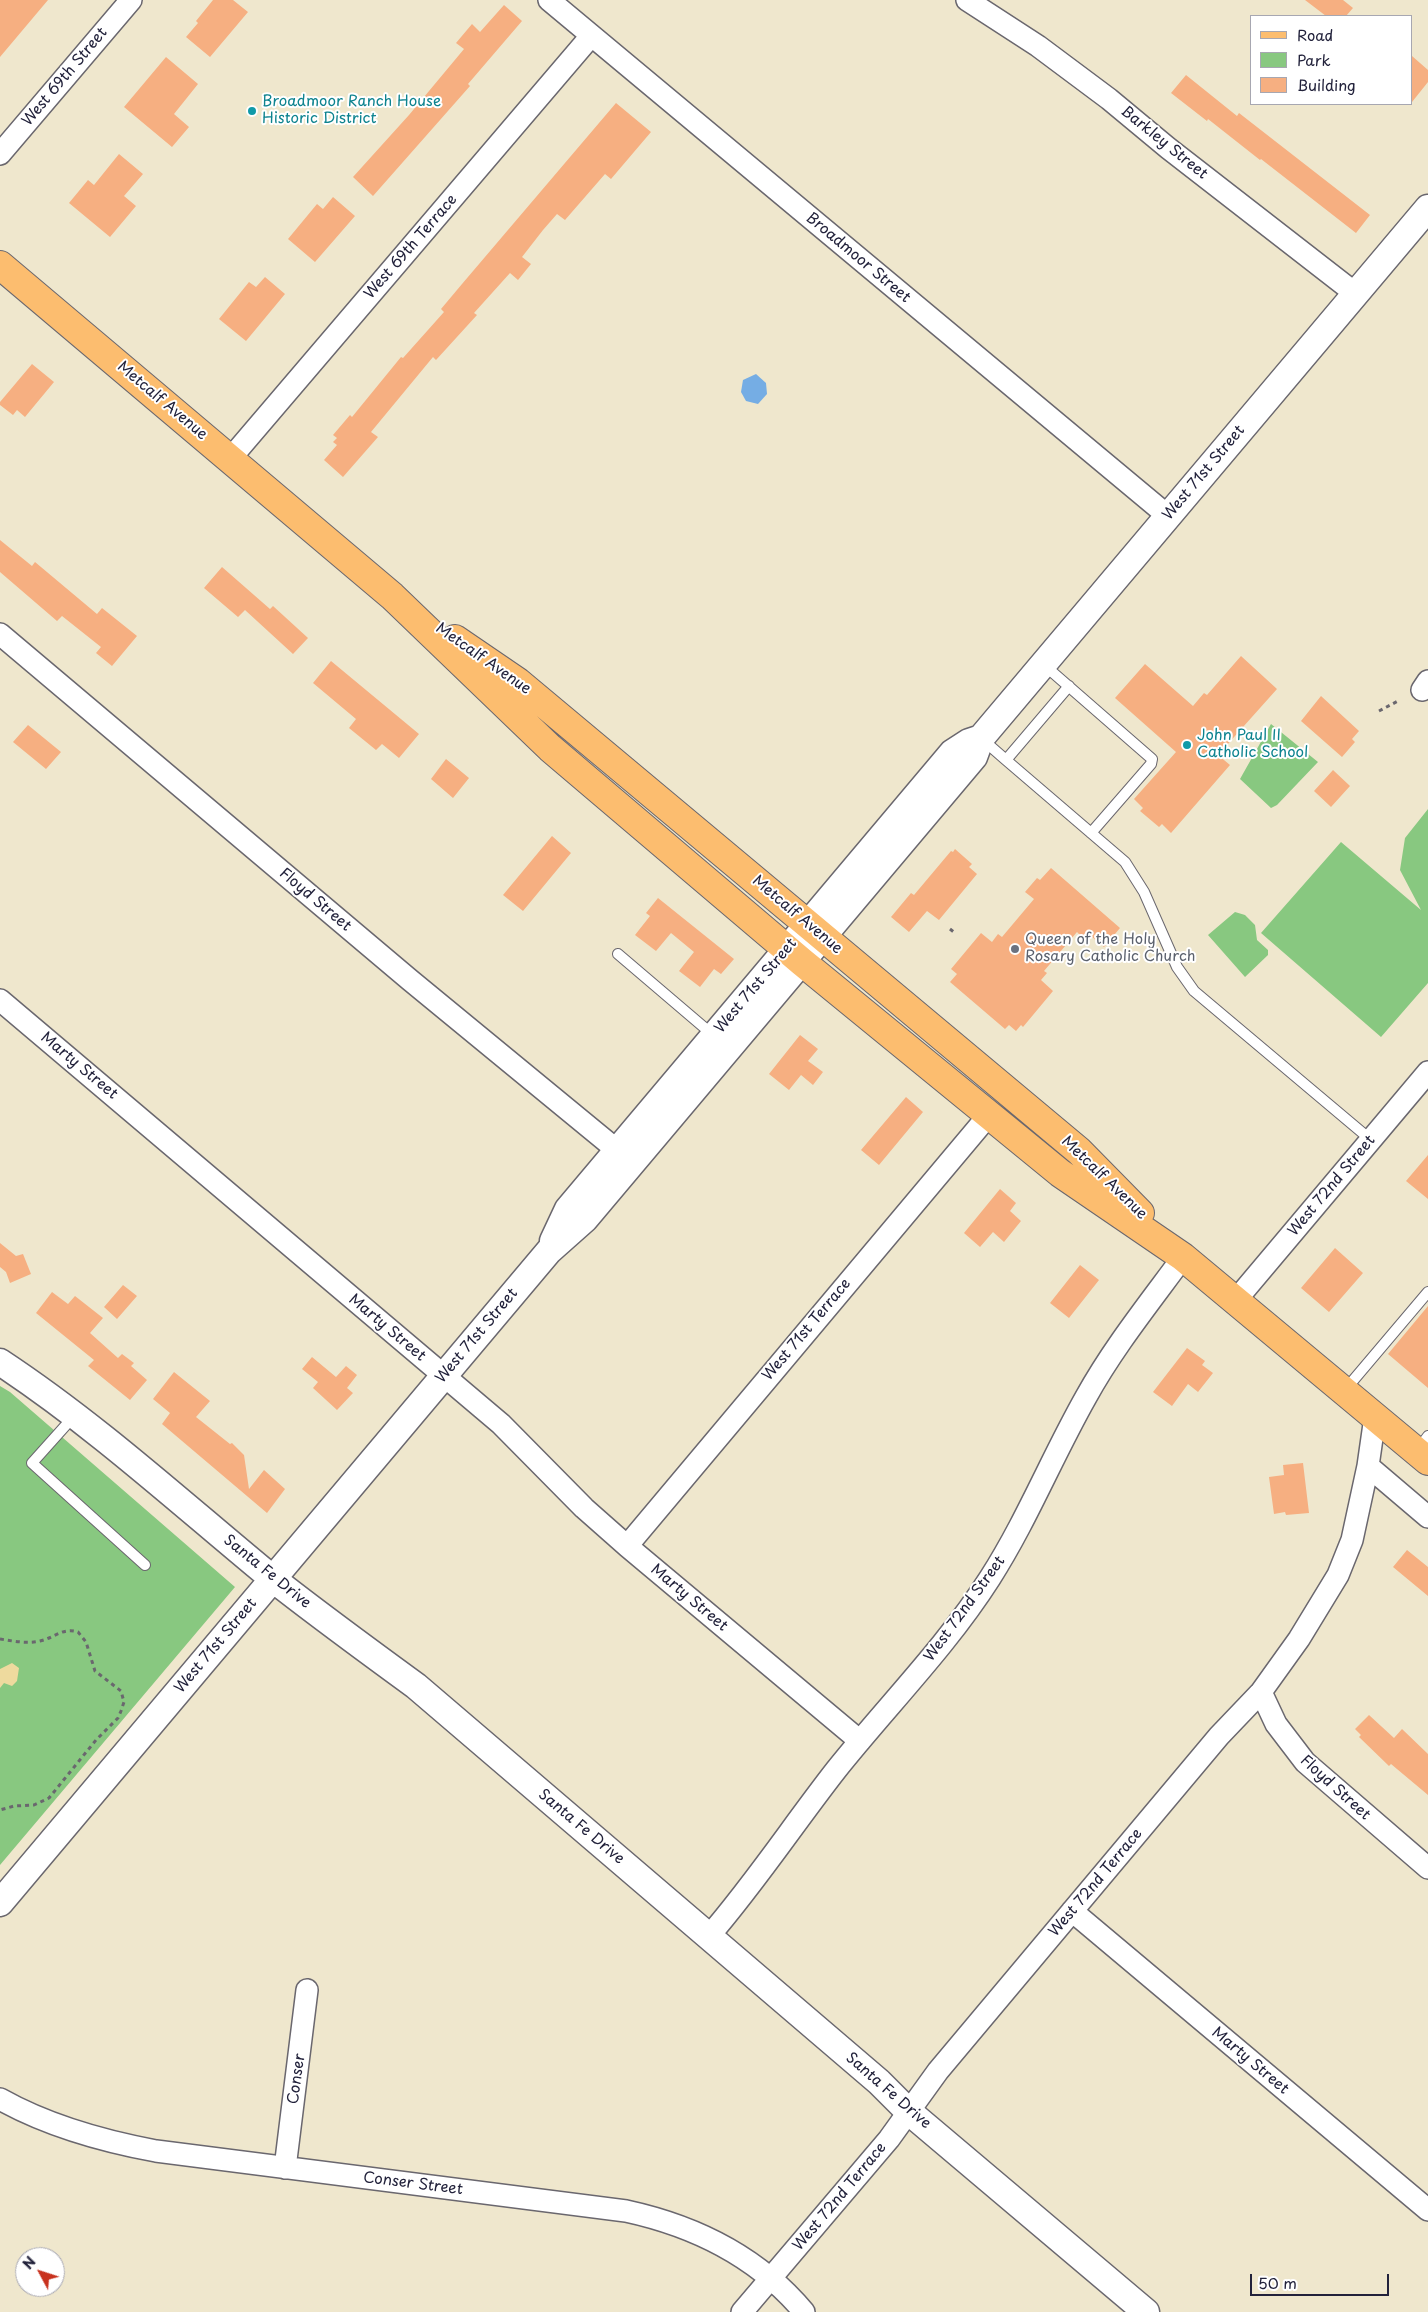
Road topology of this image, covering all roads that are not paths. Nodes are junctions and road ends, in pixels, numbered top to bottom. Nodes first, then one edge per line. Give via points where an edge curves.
1 (131, 0) edge
2 (549, 0) edge
3 (967, 0) edge
4 (592, 36) junction
5 (0, 154) edge
6 (1428, 208) edge
7 (0, 265) edge
8 (1356, 294) junction
9 (230, 458) junction
10 (1168, 516) junction
11 (392, 596) junction
12 (0, 634) edge
13 (1044, 664) junction
14 (1069, 686) junction
15 (981, 738) junction
16 (1006, 760) junction
17 (1091, 833) junction
18 (816, 931) junction
19 (618, 954) dead end
20 (794, 955) junction
21 (0, 1000) edge
22 (714, 1036) junction
23 (1428, 1072) edge
24 (988, 1116) junction
25 (1371, 1140) junction
26 (624, 1157) junction
27 (1183, 1256) junction
28 (1428, 1292) edge
29 (1236, 1300) junction
30 (0, 1362) edge
31 (444, 1375) junction
32 (1344, 1391) junction
33 (76, 1414) junction
34 (1375, 1417) junction
35 (1424, 1450) edge
36 (1368, 1466) junction
37 (1428, 1517) edge
38 (627, 1546) junction
39 (145, 1565) dead end
40 (273, 1578) junction
41 (1261, 1692) junction
42 (860, 1741) junction
43 (1428, 1868) edge
44 (0, 1903) edge
45 (1072, 1911) junction
46 (709, 1936) junction
47 (307, 1990) dead end
48 (0, 2100) edge
49 (908, 2111) junction
50 (285, 2168) junction
51 (1428, 2210) edge
52 (769, 2279) junction
53 (742, 2312) edge
54 (804, 2312) edge
55 (1146, 2312) edge

1 - 5 street, West 69th Street
2 - 4 street, Broadmoor Street
3 - 8 street, Barkley Street via 1038,46
4 - 9 street, West 69th Terrace
4 - 10 street, Broadmoor Street
6 - 8 street, West 71st Street
7 - 9 main road, Metcalf Avenue
8 - 10 street, West 71st Street
9 - 11 main road, Metcalf Avenue
10 - 13 street, West 71st Street
11 - 18 main road, Metcalf Avenue via 518,682
11 - 20 main road, Metcalf Avenue via 550,748
12 - 26 street, Floyd Street
13 - 14 lane
13 - 15 street, West 71st Street
14 - 16 lane
14 - 17 lane via 1150,755 1151,764
15 - 16 lane
15 - 18 street, West 71st Street via 974,757
16 - 17 lane
17 - 25 lane via 1125,862 1136,878 1177,967 1194,991
18 - 20 street, West 71st Street
18 - 27 main road, Metcalf Avenue via 1079,1151
19 - 22 lane
20 - 22 street, West 71st Street
20 - 24 main road, Metcalf Avenue
20 - 26 street, West 71st Street
21 - 31 street, Marty Street
22 - 26 street, West 71st Street
23 - 25 street, West 72nd Street
24 - 27 main road, Metcalf Avenue via 1060,1173
24 - 38 street, West 71st Terrace
25 - 29 street, West 72nd Street
26 - 31 street, West 71st Street via 584,1219 549,1251
27 - 29 main road, Metcalf Avenue
27 - 42 street, West 72nd Street via 1087,1396 1013,1542 988,1581 952,1631
28 - 32 lane
29 - 32 main road, Metcalf Avenue
30 - 33 street, Santa Fe Drive
31 - 38 street, Marty Street via 501,1424 584,1508
31 - 40 street, West 71st Street
32 - 34 main road, Metcalf Avenue
33 - 39 lane via 32,1463
33 - 40 street, Santa Fe Drive
34 - 35 main road, Metcalf Avenue
34 - 36 street, West 72nd Terrace
36 - 37 street
36 - 41 street, West 72nd Terrace via 1352,1540 1338,1575 1299,1639
38 - 42 street, Marty Street
40 - 44 street, West 71st Street
40 - 46 street, Santa Fe Drive via 416,1686
41 - 43 street, Floyd Street via 1276,1724 1305,1762
41 - 45 street, West 72nd Terrace via 1219,1736
42 - 46 street, West 72nd Street
45 - 49 street, West 72nd Terrace
45 - 51 street, Marty Street
46 - 49 street, Santa Fe Drive
47 - 50 street, Conser
48 - 50 street, Conser Street via 58,2126 112,2143
49 - 52 street, West 72nd Terrace via 889,2139
49 - 55 street, Santa Fe Drive
50 - 52 street, Conser Street via 653,2217 691,2230 725,2247 748,2260
52 - 53 street, West 72nd Terrace
52 - 54 street, Conser Street

